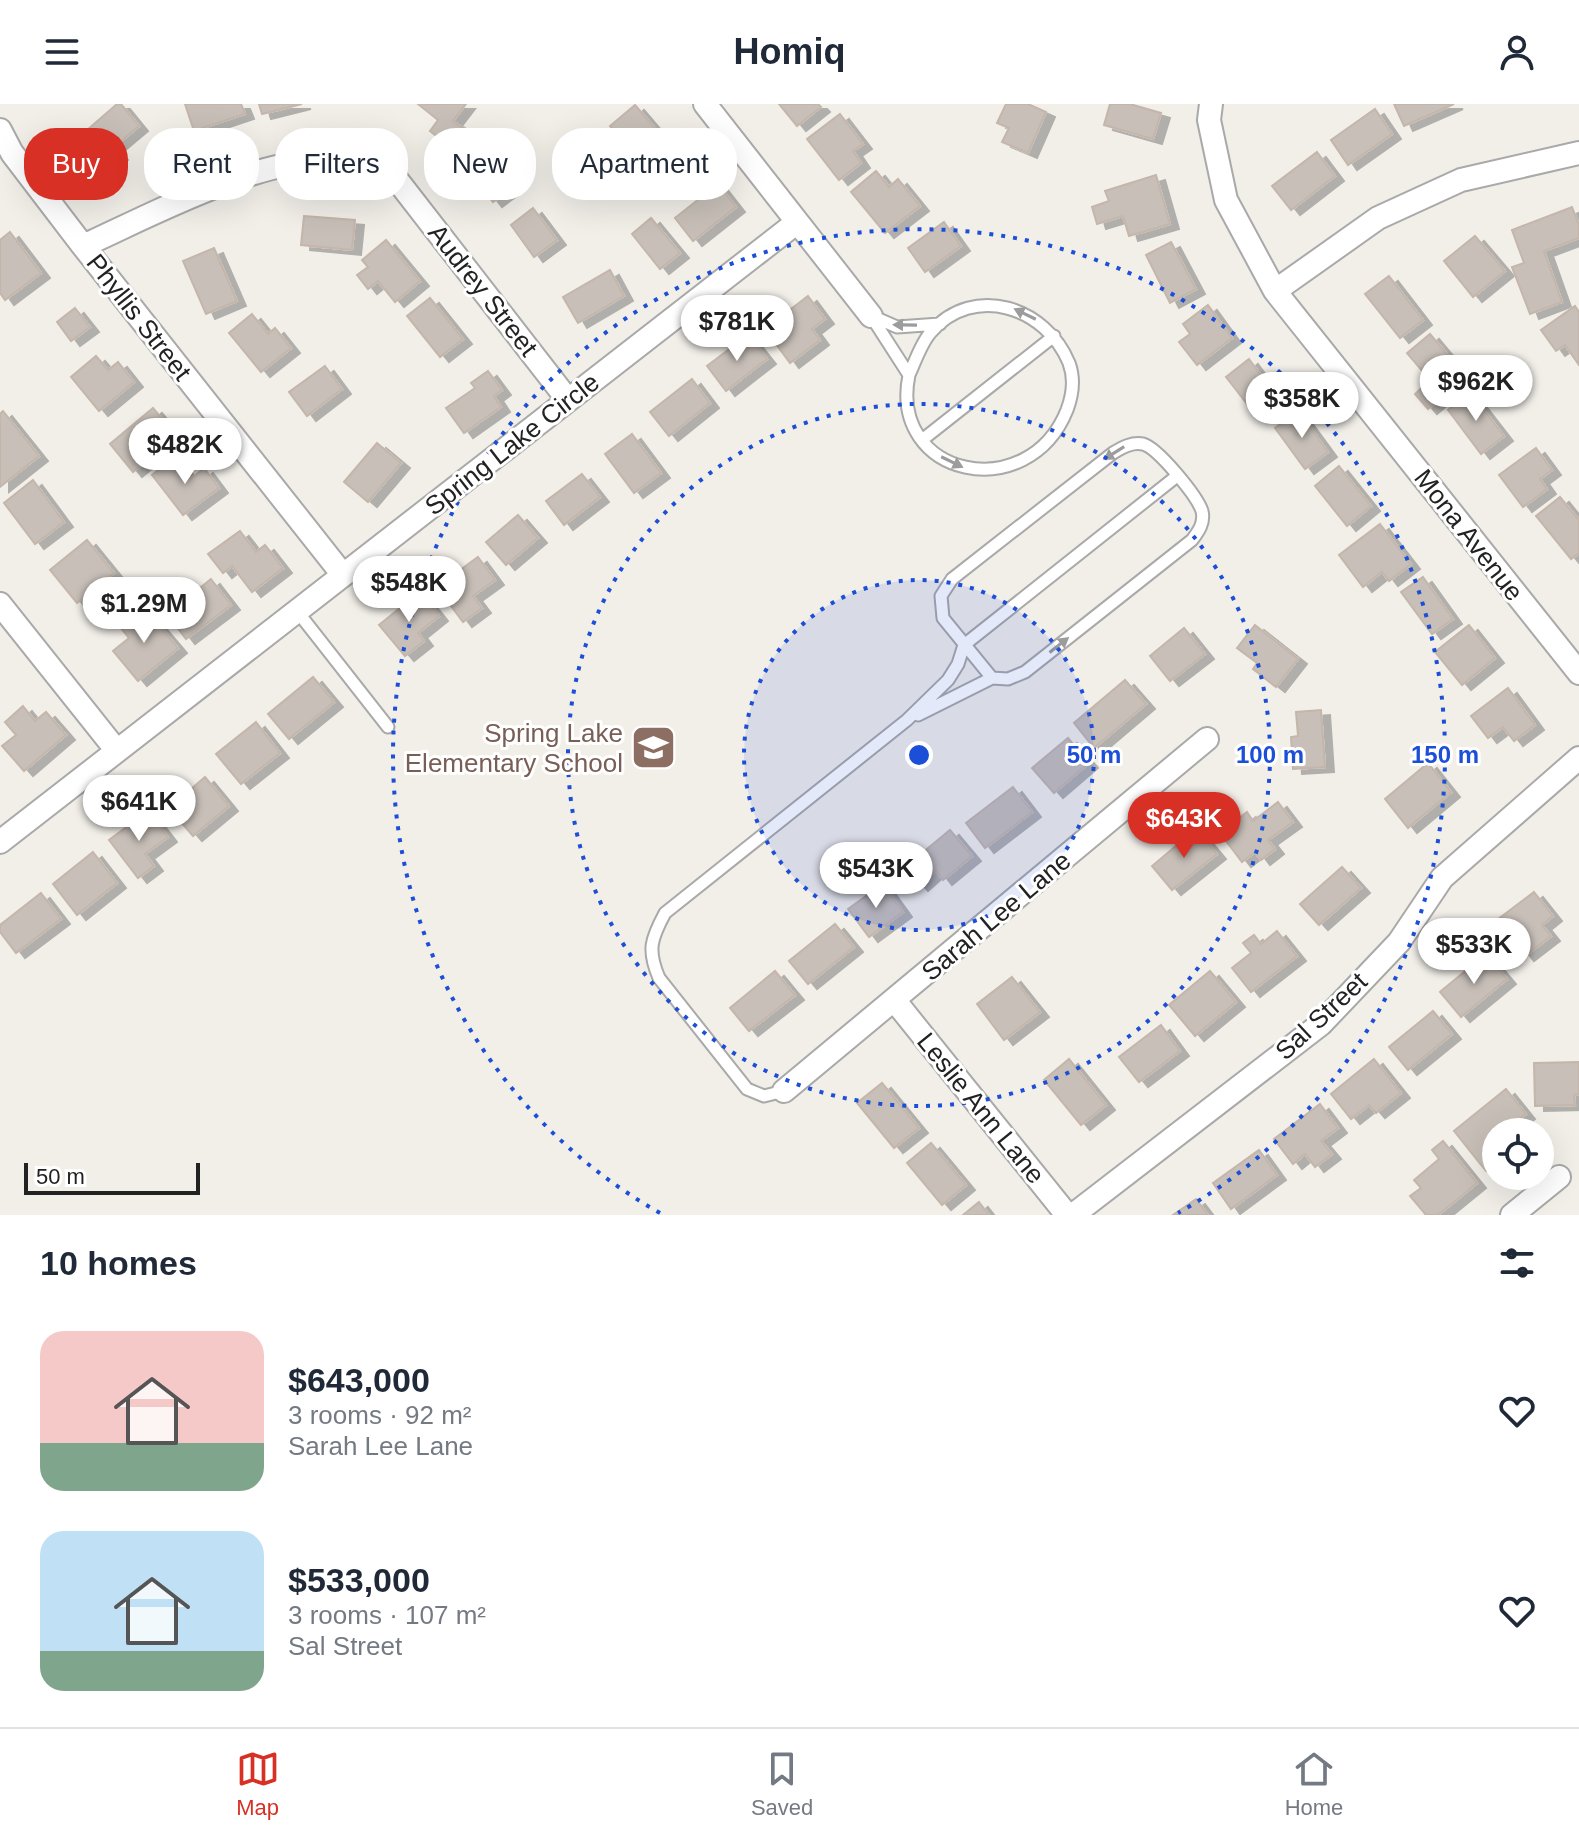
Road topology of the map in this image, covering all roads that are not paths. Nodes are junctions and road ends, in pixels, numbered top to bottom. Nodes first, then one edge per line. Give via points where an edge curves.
1 (705, 104) edge
2 (1211, 104) edge
3 (0, 130) edge
4 (1579, 153) edge
5 (6, 158) edge
6 (796, 223) junction
7 (83, 246) junction
8 (1275, 291) junction
9 (871, 316) junction
10 (941, 324) junction
11 (1054, 336) junction
12 (909, 375) junction
13 (568, 400) junction
14 (922, 440) junction
15 (1177, 476) junction
16 (343, 575) junction
17 (0, 604) edge
18 (297, 611) junction
19 (964, 645) junction
20 (1579, 673) edge
21 (992, 678) junction
22 (907, 720) junction
23 (388, 727) dead end
24 (1207, 739) dead end
25 (117, 751) junction
26 (1579, 758) edge
27 (0, 842) edge
28 (895, 1001) junction
29 (784, 1091) joint
30 (1559, 1177) dead end
31 (1067, 1215) edge
32 (1073, 1215) edge
33 (1512, 1215) edge

1 - 6 street
2 - 8 street, Mona Avenue via 1209,120 1226,200
3 - 5 street, Phyllis Street
4 - 8 street via 1461,180 1378,218
5 - 7 street, Phyllis Street
6 - 9 street
6 - 13 street, Spring Lake Circle
7 - 13 street, Audrey Street via 237,177 317,160 352,162 394,176
7 - 16 street, Phyllis Street
8 - 20 street, Mona Avenue
10 -> 9 lane via 897,327
9 - 12 lane
11 -> 10 lane via 1034,318 993,304
10 - 12 lane via 930,333
11 - 14 lane
14 -> 11 lane via 937,455 972,470 999,470 1047,444 1060,426 1074,385 1072,369
12 - 14 lane via 905,393 910,419
13 - 16 street, Spring Lake Circle
15 - 19 lane
15 -> 19 lane via 1145,444 1130,444 952,579 941,596 943,618
21 -> 15 lane via 1025,672 1192,540 1202,527 1202,511
16 - 18 street, Spring Lake Circle
17 - 25 street
18 - 23 lane
18 - 25 street, Spring Lake Circle
19 - 21 lane
19 - 22 lane via 948,680
21 - 22 lane
22 - 29 lane via 665,913 653,935 651,958 659,978 747,1089 764,1096
24 - 28 street, Sarah Lee Lane
25 - 27 street, Spring Lake Circle
26 - 32 street, Sal Street via 1442,878 1399,942 1321,1024
28 - 29 street, Sarah Lee Lane
28 - 31 street, Leslie Ann Lane
30 - 33 street

